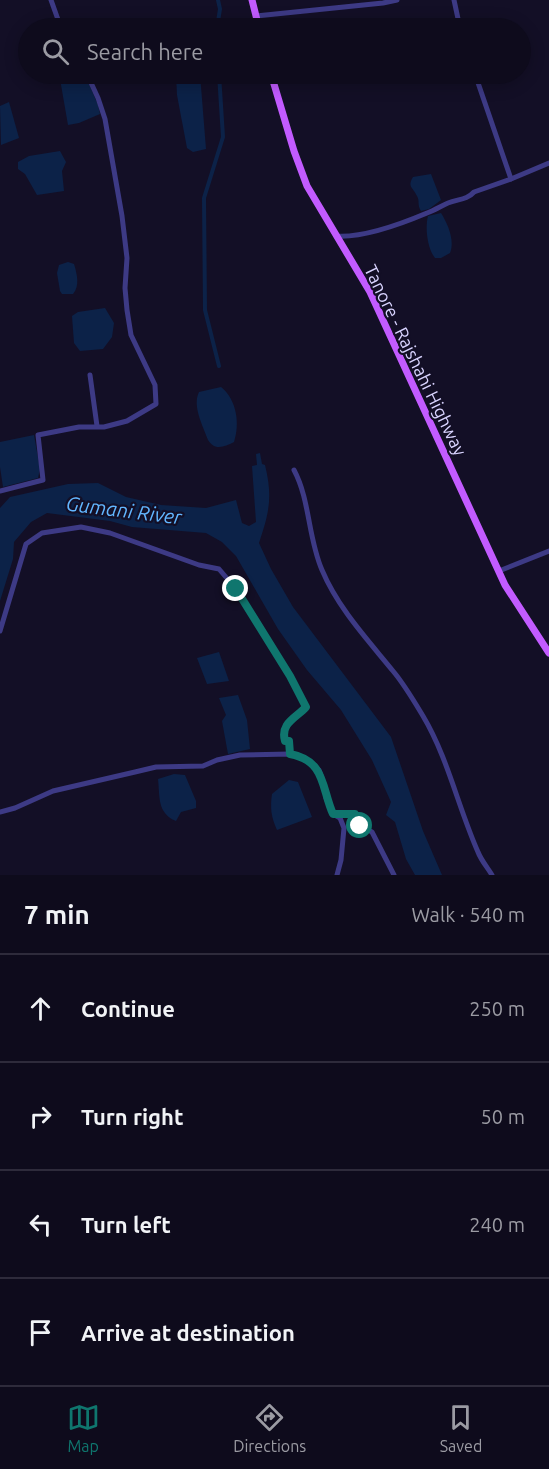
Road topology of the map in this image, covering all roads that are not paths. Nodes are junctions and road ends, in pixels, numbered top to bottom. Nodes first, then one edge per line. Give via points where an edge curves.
1 (51, 0) edge
2 (252, 0) edge
3 (397, 0) edge
4 (454, 0) edge
5 (256, 16) joint
6 (57, 18) edge
7 (458, 18) edge
8 (92, 84) edge
9 (274, 84) edge
10 (478, 84) edge
11 (549, 163) edge
12 (511, 179) junction
13 (336, 236) junction
14 (90, 375) dead end
15 (97, 426) junction
16 (294, 470) dead end
17 (0, 491) edge
18 (549, 551) edge
19 (499, 571) junction
20 (0, 632) edge
21 (549, 653) edge
22 (290, 754) junction
23 (0, 812) edge
24 (333, 814) junction
25 (337, 875) edge
26 (394, 875) edge
27 (492, 875) edge

1 - 6 street
2 - 5 main road
3 - 5 street
4 - 7 street
8 - 15 street via 105,119 122,216 131,335 155,384 156,404 127,421
9 - 13 main road, Tanore - Rajshahi Highway via 307,186
10 - 12 street
11 - 12 street
12 - 13 street via 390,228
13 - 19 main road, Tanore - Rajshahi Highway via 370,292
14 - 15 street
15 - 17 street via 38,435 43,480
16 - 27 street via 301,482 313,546 322,571 423,716 478,854
18 - 19 street
19 - 21 main road, Tanore - Rajshahi Highway via 515,604
20 - 22 street via 26,544 42,533 81,527 219,569 257,621 306,707 285,729
22 - 23 street via 240,755 203,766 156,767 77,784
22 - 24 street via 300,756 319,770
24 - 25 street via 345,832
24 - 26 street via 355,814 360,826 372,831

